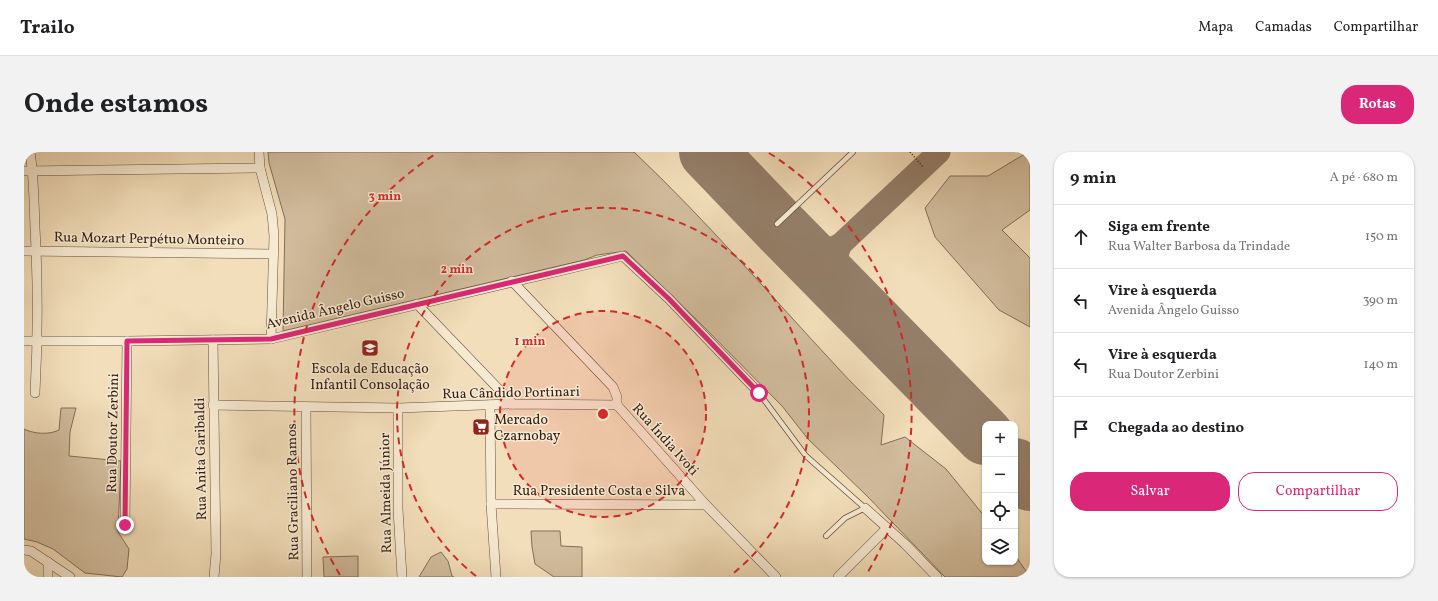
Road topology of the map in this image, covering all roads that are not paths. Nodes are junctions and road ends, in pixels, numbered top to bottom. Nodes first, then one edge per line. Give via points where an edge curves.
1 (30, 152) edge
2 (259, 152) edge
3 (853, 152) edge
4 (260, 168) junction
5 (28, 172) edge
6 (777, 224) dead end
7 (36, 250) junction
8 (24, 251) edge
9 (273, 254) junction
10 (512, 281) junction
11 (417, 304) junction
12 (271, 339) junction
13 (213, 340) junction
14 (24, 341) edge
15 (38, 341) junction
16 (127, 341) junction
17 (35, 393) dead end
18 (759, 393) joint
19 (513, 404) junction
20 (213, 405) junction
21 (490, 405) junction
22 (617, 405) junction
23 (306, 407) junction
24 (398, 408) junction
25 (491, 504) junction
26 (706, 505) junction
27 (866, 508) junction
28 (125, 525) dead end
29 (887, 528) junction
30 (826, 536) dead end
31 (24, 550) edge
32 (48, 562) junction
33 (48, 577) edge
34 (70, 577) edge
35 (214, 577) edge
36 (307, 577) edge
37 (402, 577) edge
38 (496, 577) edge
39 (776, 577) edge
40 (838, 577) edge
41 (937, 577) edge

1 - 5 street
2 - 4 street
3 - 6 lane
4 - 5 street
4 - 9 street via 272,214
5 - 7 street
7 - 8 street, Rua Mozart Perpétuo Monteiro
7 - 9 street, Rua Mozart Perpétuo Monteiro
7 - 15 street
9 - 12 street
10 - 11 street, Avenida Ângelo Guisso
10 - 18 street, Avenida Ângelo Guisso via 623,256 669,299
10 - 22 street, Rua Índia Ivoti via 613,387
11 - 12 street, Avenida Ângelo Guisso
11 - 19 street
12 - 13 street, Avenida Ângelo Guisso
13 - 16 street, Avenida Ângelo Guisso
13 - 20 street, Rua Anita Garibaldi
14 - 15 street, Avenida Ângelo Guisso
15 - 16 street, Avenida Ângelo Guisso
15 - 17 street
16 - 28 street, Rua Doutor Zerbini
18 - 27 lane via 806,456
19 - 21 street, Rua Cândido Portinari
19 - 22 street, Rua Cândido Portinari
20 - 23 street, Rua Cândido Portinari
20 - 35 street, Rua Anita Garibaldi via 216,554
21 - 24 street, Rua Cândido Portinari
21 - 25 street
22 - 26 street, Rua Índia Ivoti
23 - 24 street, Rua Cândido Portinari
23 - 36 street, Rua Graciliano Ramos
24 - 37 street, Rua Almeida Júnior via 398,509
25 - 26 street, Rua Presidente Costa e Silva
25 - 38 street
26 - 39 street, Rua Índia Ivoti
27 - 29 street
27 - 30 lane via 845,518
29 - 40 street
29 - 41 street
31 - 32 street via 31,551
32 - 33 street
32 - 34 street

